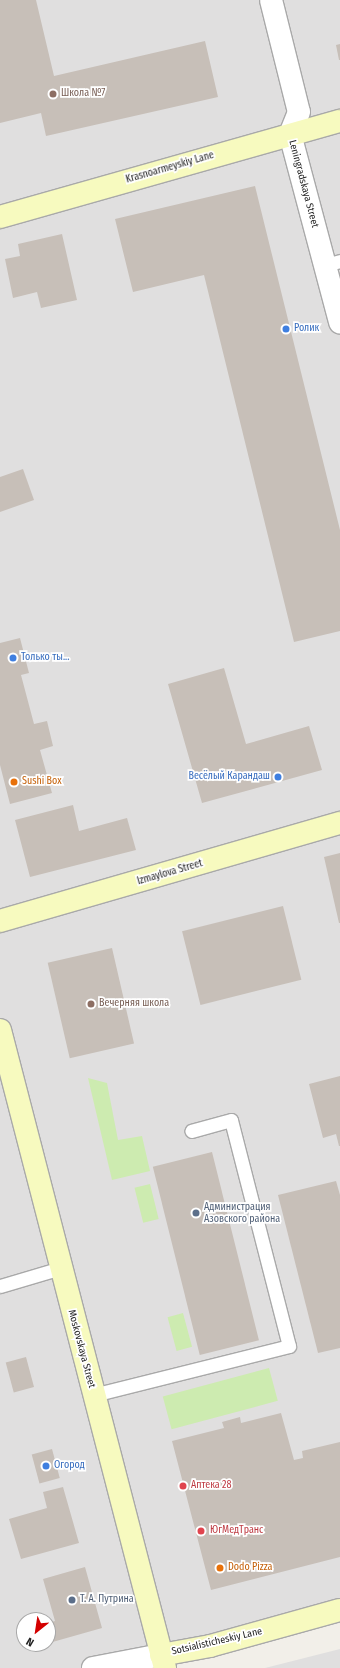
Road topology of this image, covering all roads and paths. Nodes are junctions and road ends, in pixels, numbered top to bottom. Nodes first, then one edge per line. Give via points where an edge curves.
1 (270, 0) edge
2 (340, 120) edge
3 (290, 134) junction
4 (0, 217) edge
5 (332, 263) edge
6 (340, 322) edge
7 (340, 823) edge
8 (0, 921) edge
9 (0, 1030) edge
10 (191, 1131) dead end
11 (60, 1268) junction
12 (0, 1286) edge
13 (93, 1395) junction
14 (340, 1610) edge
15 (163, 1661) edge
16 (93, 1668) edge

1 - 3 street, Leningradskaya Street via 299,112
2 - 3 street, Krasnoarmeyskiy Lane
3 - 4 street, Krasnoarmeyskiy Lane
3 - 5 street, Leningradskaya Street
5 - 6 street, Leningradskaya Street
7 - 8 street, Izmaylova Street
9 - 11 street, Moskovskaya Street
10 - 13 lane via 232,1120 289,1346
11 - 12 lane
11 - 13 street, Moskovskaya Street
13 - 15 street, Moskovskaya Street
14 - 15 street, Sotsialisticheskiy Lane
15 - 16 street, Sotsialisticheskiy Lane

